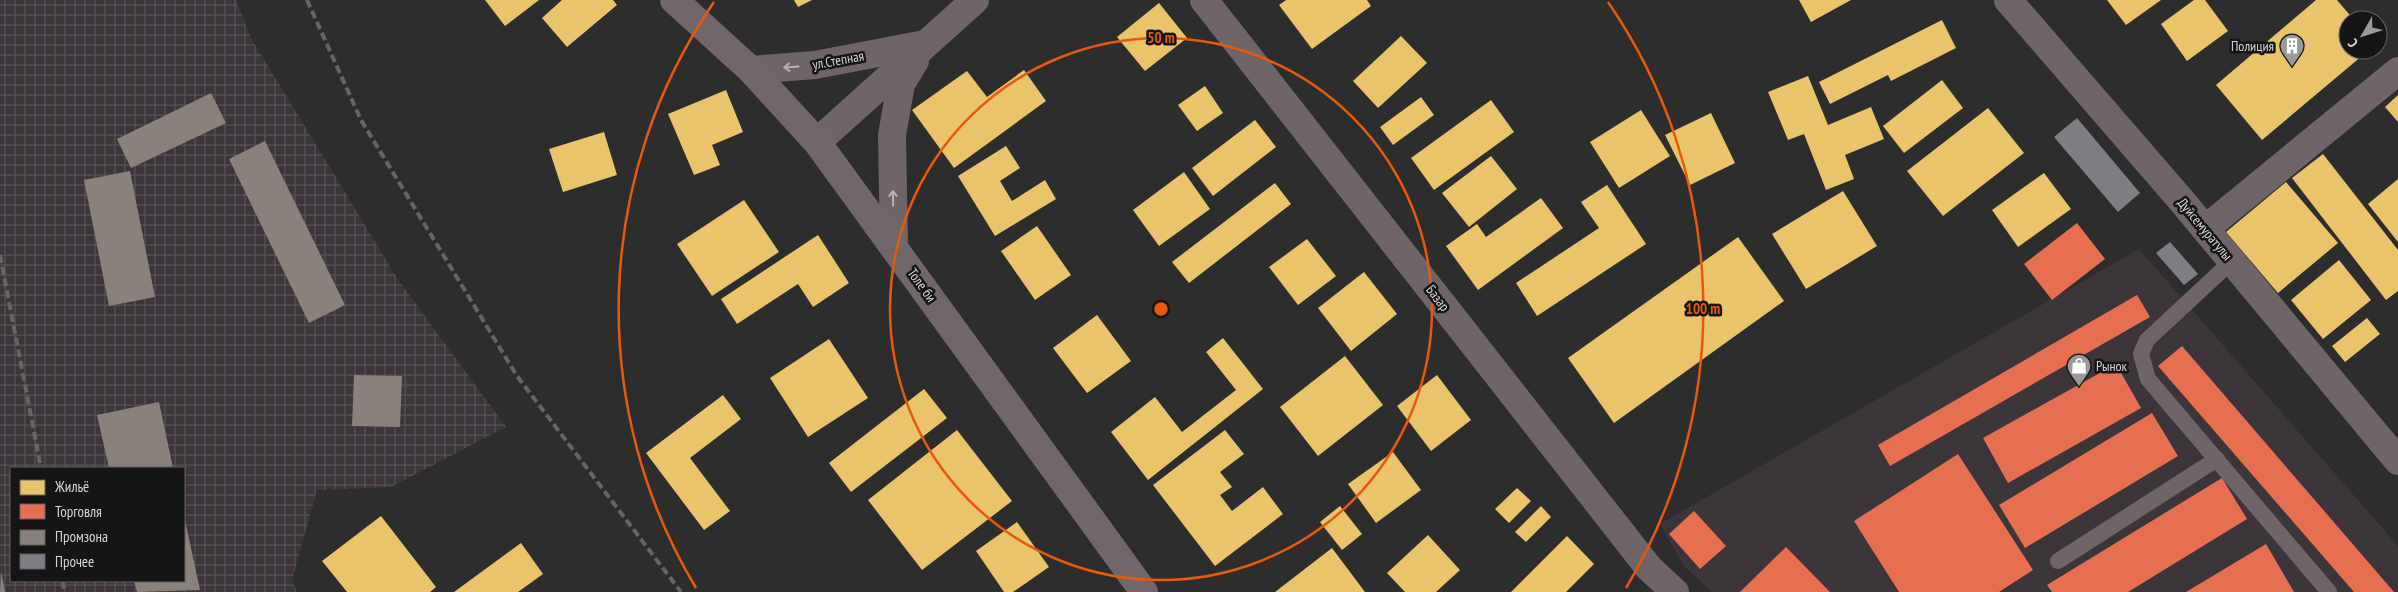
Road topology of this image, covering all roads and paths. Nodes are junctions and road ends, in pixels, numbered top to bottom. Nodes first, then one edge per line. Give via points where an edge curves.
1 (674, 0) edge
2 (975, 0) edge
3 (1204, 0) edge
4 (2008, 0) edge
5 (925, 44) junction
6 (751, 70) junction
7 (2398, 71) edge
8 (817, 142) junction
9 (2205, 229) junction
10 (894, 246) junction
11 (2232, 261) junction
12 (2217, 459) junction
13 (2398, 462) edge
14 (2058, 561) dead end
15 (1144, 592) edge
16 (1675, 592) edge
17 (2329, 592) edge

1 - 6 main road, Толе би
2 - 5 street
3 - 16 street, Базар via 1650,568
4 - 9 street, Дуйсемуратулы
5 -> 6 street, ул.Степная via 815,65
5 - 8 street
10 -> 5 street via 892,135 902,84
6 - 8 main road, Толе би
7 - 9 street
8 - 10 main road, Толе би
9 - 11 street, Дуйсемуратулы
10 - 15 main road, Толе би
11 - 12 lane via 2147,340 2141,354 2148,379
11 - 13 street, Дуйсемуратулы
12 - 14 lane
12 - 17 lane

